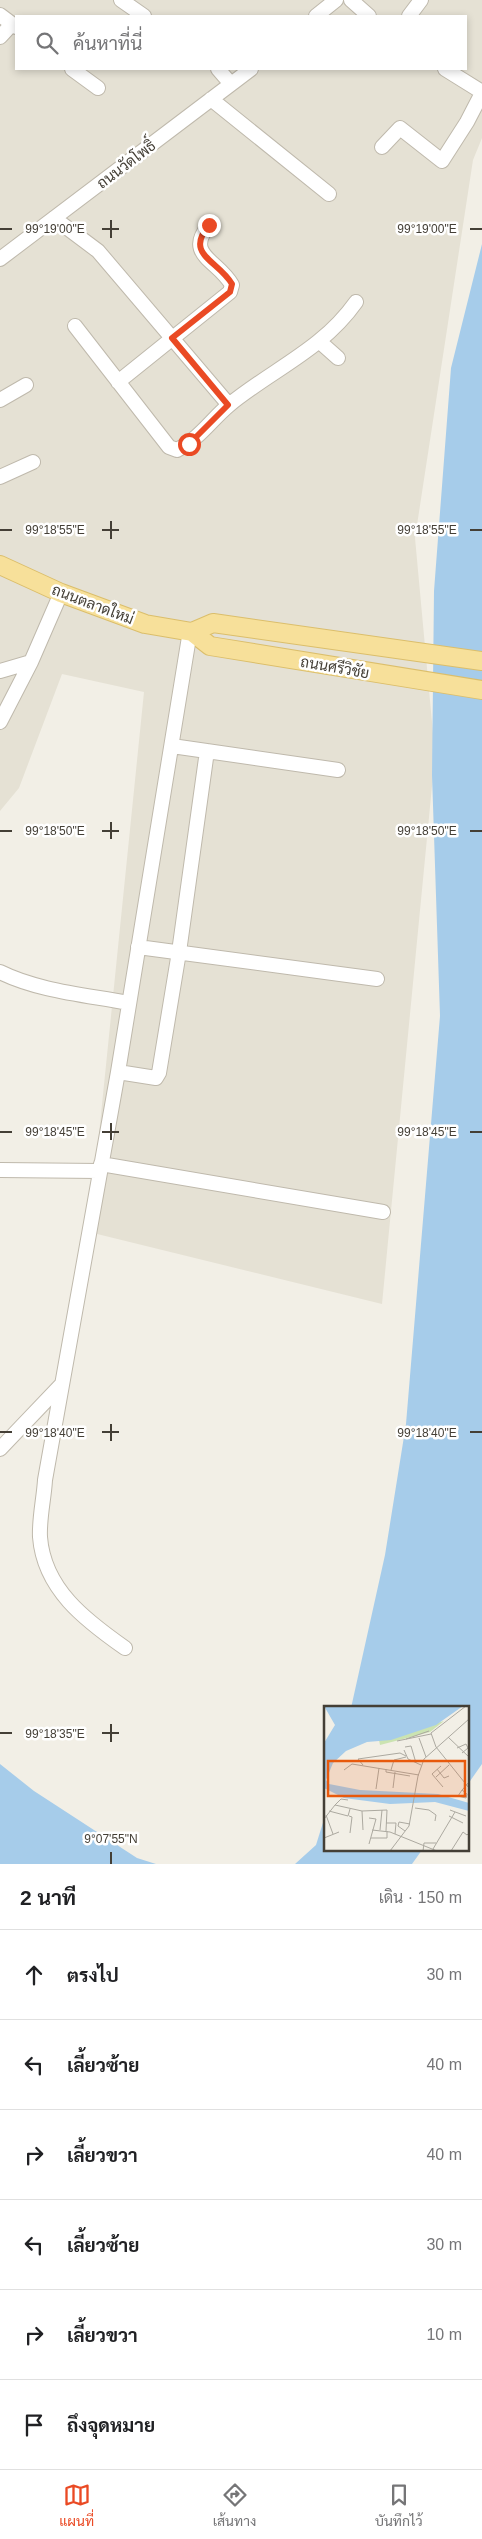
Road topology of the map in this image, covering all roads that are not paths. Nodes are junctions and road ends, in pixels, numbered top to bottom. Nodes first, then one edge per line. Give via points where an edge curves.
1 (121, 0) edge
2 (336, 0) edge
3 (351, 0) edge
4 (421, 0) edge
5 (0, 15) edge
6 (143, 15) edge
7 (317, 15) edge
8 (369, 15) edge
9 (410, 15) edge
10 (14, 26) edge
11 (0, 37) edge
12 (73, 70) edge
13 (219, 70) edge
14 (250, 70) edge
15 (447, 70) edge
16 (231, 84) junction
17 (98, 88) dead end
18 (482, 92) edge
19 (211, 99) junction
20 (382, 147) dead end
21 (329, 194) dead end
22 (54, 218) junction
23 (209, 225) dead end
24 (0, 259) edge
25 (356, 302) dead end
26 (75, 326) dead end
27 (172, 338) junction
28 (320, 342) junction
29 (338, 358) dead end
30 (118, 382) junction
31 (26, 385) dead end
32 (0, 400) edge
33 (228, 405) junction
34 (33, 462) dead end
35 (0, 477) edge
36 (0, 565) edge
37 (61, 594) junction
38 (191, 631) junction
39 (482, 661) edge
40 (31, 662) junction
41 (0, 671) edge
42 (482, 690) edge
43 (0, 722) edge
44 (172, 746) junction
45 (207, 751) junction
46 (338, 770) dead end
47 (138, 947) junction
48 (179, 952) junction
49 (0, 972) edge
50 (377, 979) dead end
51 (128, 1003) junction
52 (118, 1072) junction
53 (100, 1167) junction
54 (0, 1170) edge
55 (383, 1212) dead end
56 (62, 1384) junction
57 (0, 1449) edge
58 (124, 1648) dead end

1 - 6 street
2 - 7 street
3 - 8 street
4 - 9 street
5 - 10 street
10 - 11 street
12 - 17 street
13 - 16 street
14 - 16 street, ถนนวัดโพธิ์
15 - 18 street
16 - 19 street, ถนนวัดโพธิ์
18 - 20 street via 442,162 400,128
19 - 21 street
19 - 22 street, ถนนวัดโพธิ์
22 - 24 street, ถนนวัดโพธิ์
22 - 27 street via 98,251
23 - 27 street via 198,244 200,250 228,276 232,284 230,292
25 - 28 street via 341,323
26 - 30 street
27 - 30 street
27 - 33 street
28 - 29 street
28 - 33 street
30 - 33 street via 169,447 177,450 189,444
31 - 32 street
34 - 35 street
36 - 37 main road, ถนนตลาดใหม่
37 - 38 main road, ถนนตลาดใหม่ via 145,624
37 - 40 street
38 - 39 main road, ถนนศรีวิชัย via 213,623
38 - 42 main road, ถนนศรีวิชัย via 210,646
38 - 44 street
40 - 41 street
40 - 43 street
44 - 45 street
44 - 47 street
45 - 46 street
45 - 48 street
47 - 48 street
47 - 51 street
48 - 50 street
48 - 52 street via 159,1073 156,1078
49 - 51 street via 12,979
51 - 52 street
52 - 53 street
53 - 54 street
53 - 55 street
53 - 56 street
56 - 57 street
56 - 58 street via 40,1536 45,1563 62,1595 89,1623

